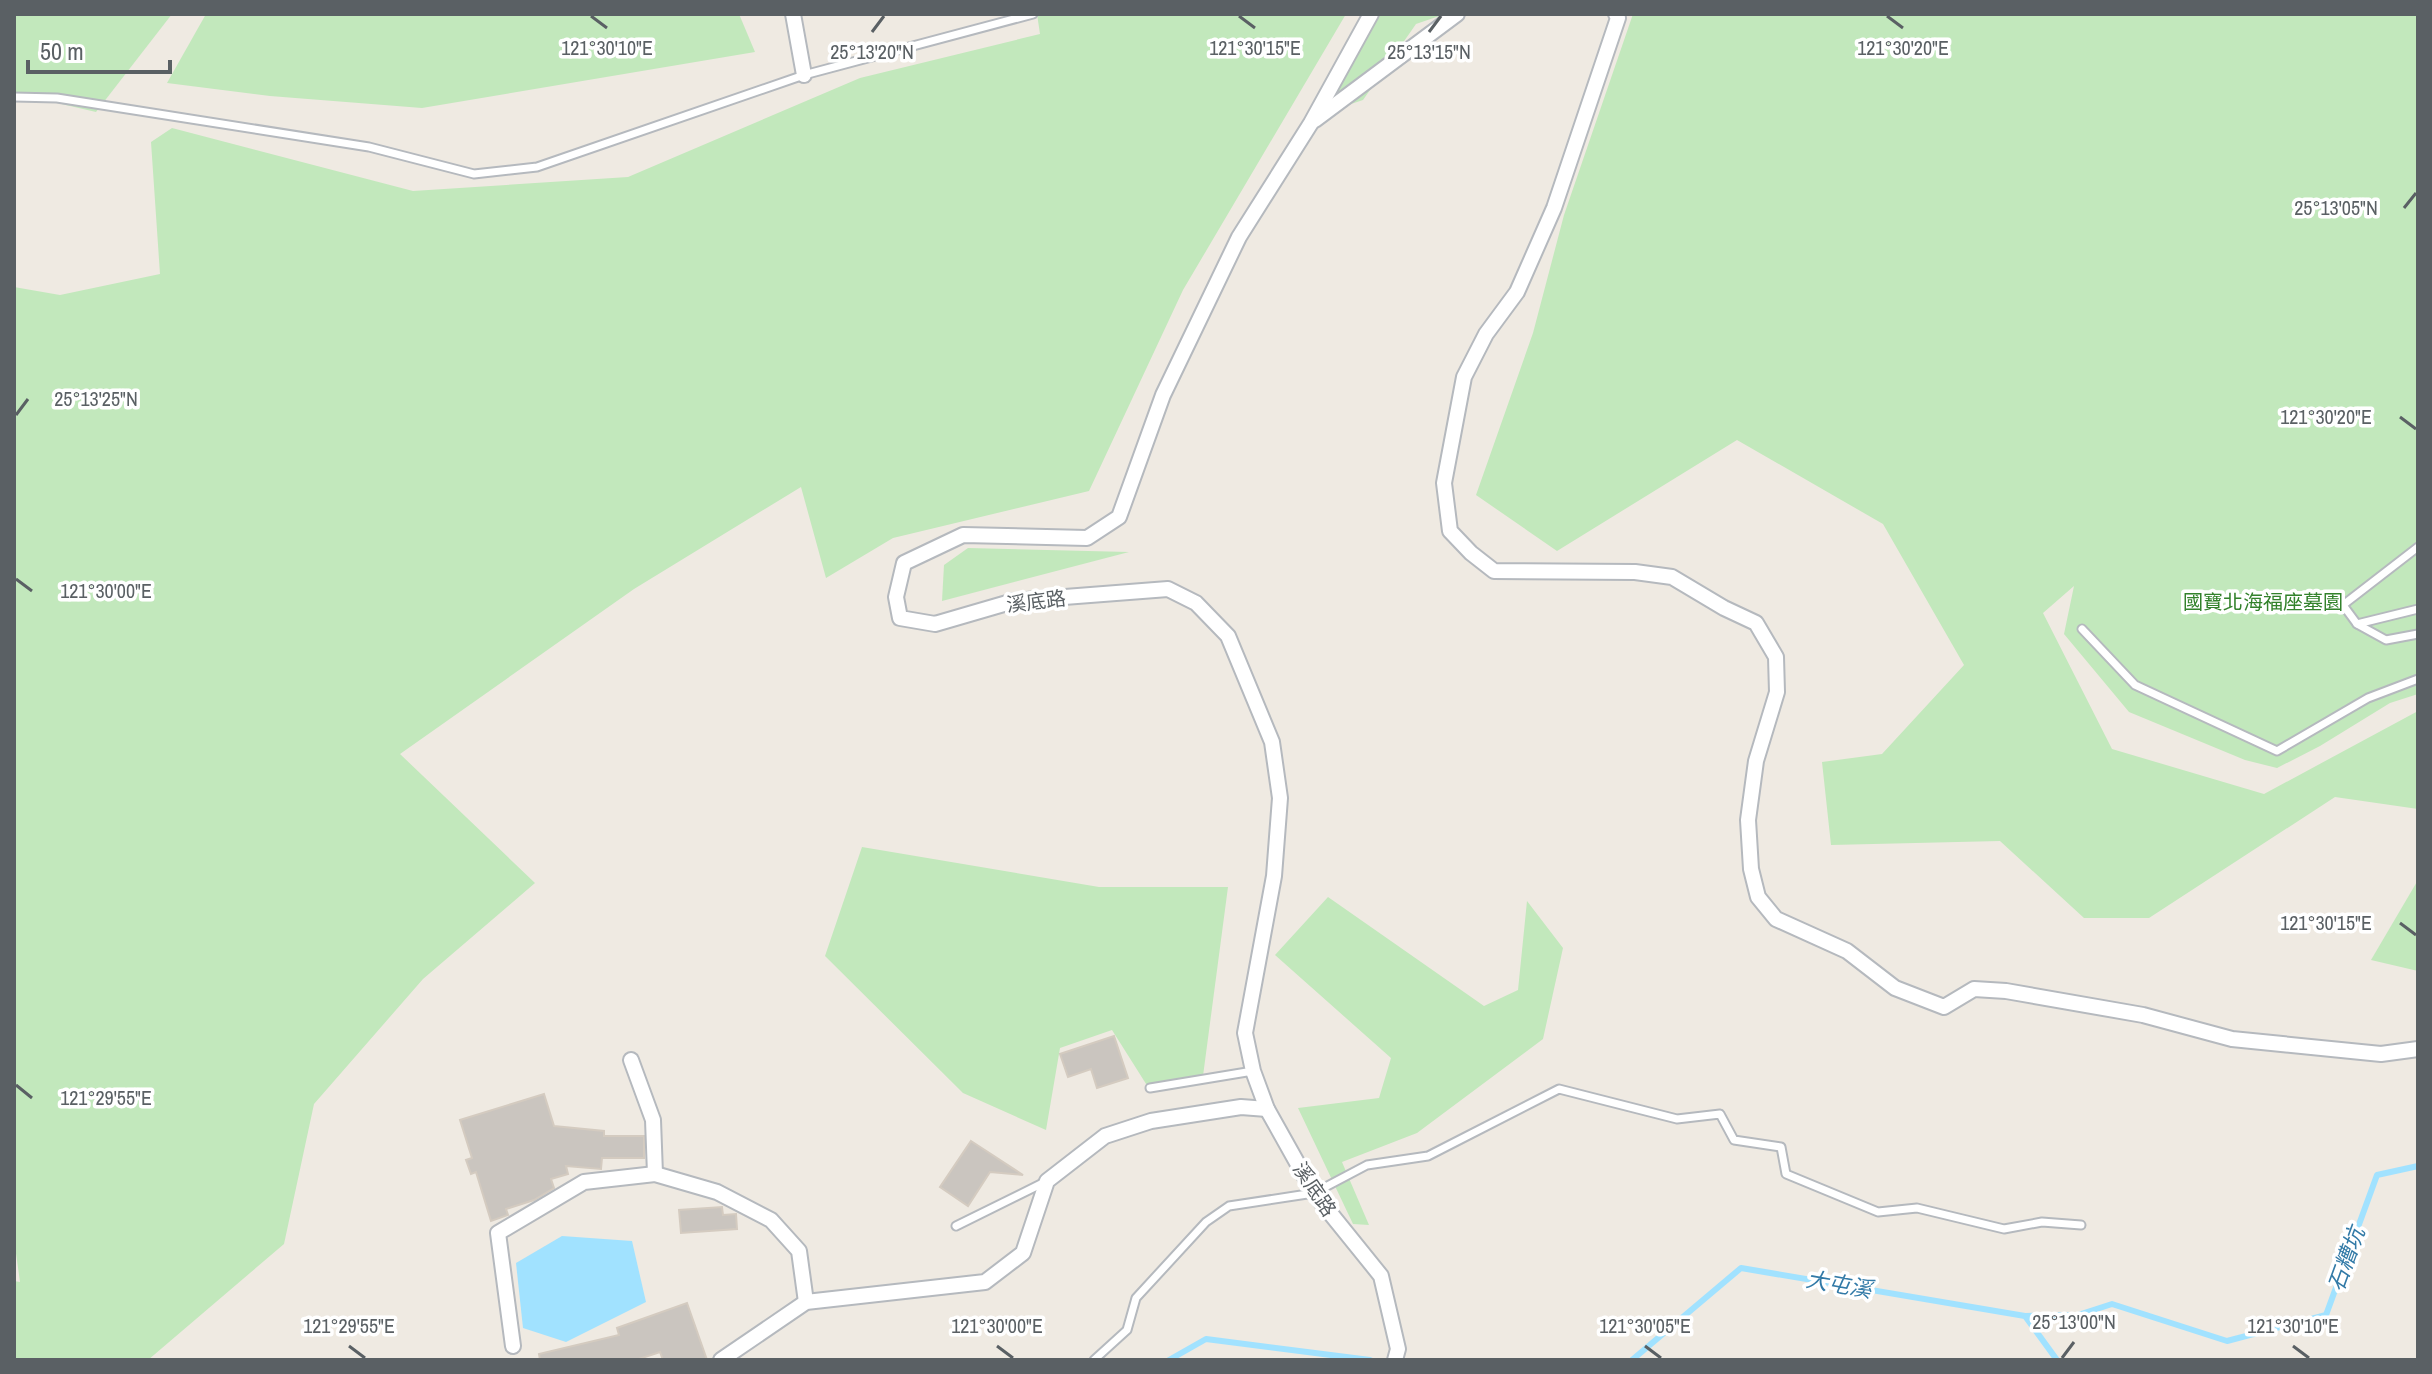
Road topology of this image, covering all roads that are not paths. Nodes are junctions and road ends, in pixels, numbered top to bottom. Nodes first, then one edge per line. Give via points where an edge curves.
1 (793, 14) edge
2 (1033, 14) edge
3 (1371, 14) edge
4 (1457, 14) edge
5 (1616, 14) edge
6 (804, 75) junction
7 (14, 97) edge
8 (1311, 123) junction
9 (2418, 547) edge
10 (2418, 609) edge
11 (2357, 624) junction
12 (2082, 629) dead end
13 (2418, 634) edge
14 (2418, 679) edge
15 (2418, 1049) edge
16 (631, 1060) dead end
17 (1253, 1071) junction
18 (1150, 1088) dead end
19 (1267, 1109) junction
20 (655, 1174) junction
21 (1047, 1181) junction
22 (1314, 1193) junction
23 (2081, 1225) dead end
24 (956, 1226) dead end
25 (806, 1302) junction
26 (513, 1346) dead end
27 (1397, 1355) edge
28 (721, 1360) edge
29 (1094, 1360) edge

1 - 6 street
2 - 6 lane
3 - 8 street, 溪底路
4 - 8 street
5 - 15 street via 1554,208 1517,292 1486,334 1464,377 1444,483 1450,531 1494,571 1672,577 1756,623 1776,657 1777,692 1756,761 1748,820 1758,897 1776,919 1847,951 1895,988 1944,1007 1974,989 2006,991 2143,1015 2232,1039 2381,1054
6 - 7 lane via 537,167 474,174 369,147 57,98
8 - 17 street, 溪底路 via 1239,237 1163,395 1119,517 1087,538 963,535 904,563 896,597 900,618 935,624 1014,601 1168,589 1196,603 1228,636 1272,742 1280,798 1274,876 1245,1033
9 - 11 lane via 2343,605
10 - 11 lane
11 - 13 lane via 2386,640
12 - 14 lane via 2135,685 2277,751 2368,698
16 - 20 street via 653,1120
17 - 18 lane
17 - 19 street, 溪底路
19 - 21 street via 1241,1107 1105,1136
19 - 22 street, 溪底路
20 - 25 street via 717,1192 771,1220 799,1251
20 - 26 street via 584,1182 498,1233
21 - 24 lane
21 - 25 street via 1023,1253 985,1282
22 - 23 lane via 1367,1165 1428,1156 1559,1089 1677,1119 1720,1114 1734,1140 1781,1147 1786,1174 1878,1212 1917,1208 2004,1229 2042,1222
22 - 27 street, 溪底路 via 1381,1276
22 - 29 lane via 1229,1206 1206,1222 1136,1298 1127,1330
25 - 28 street

